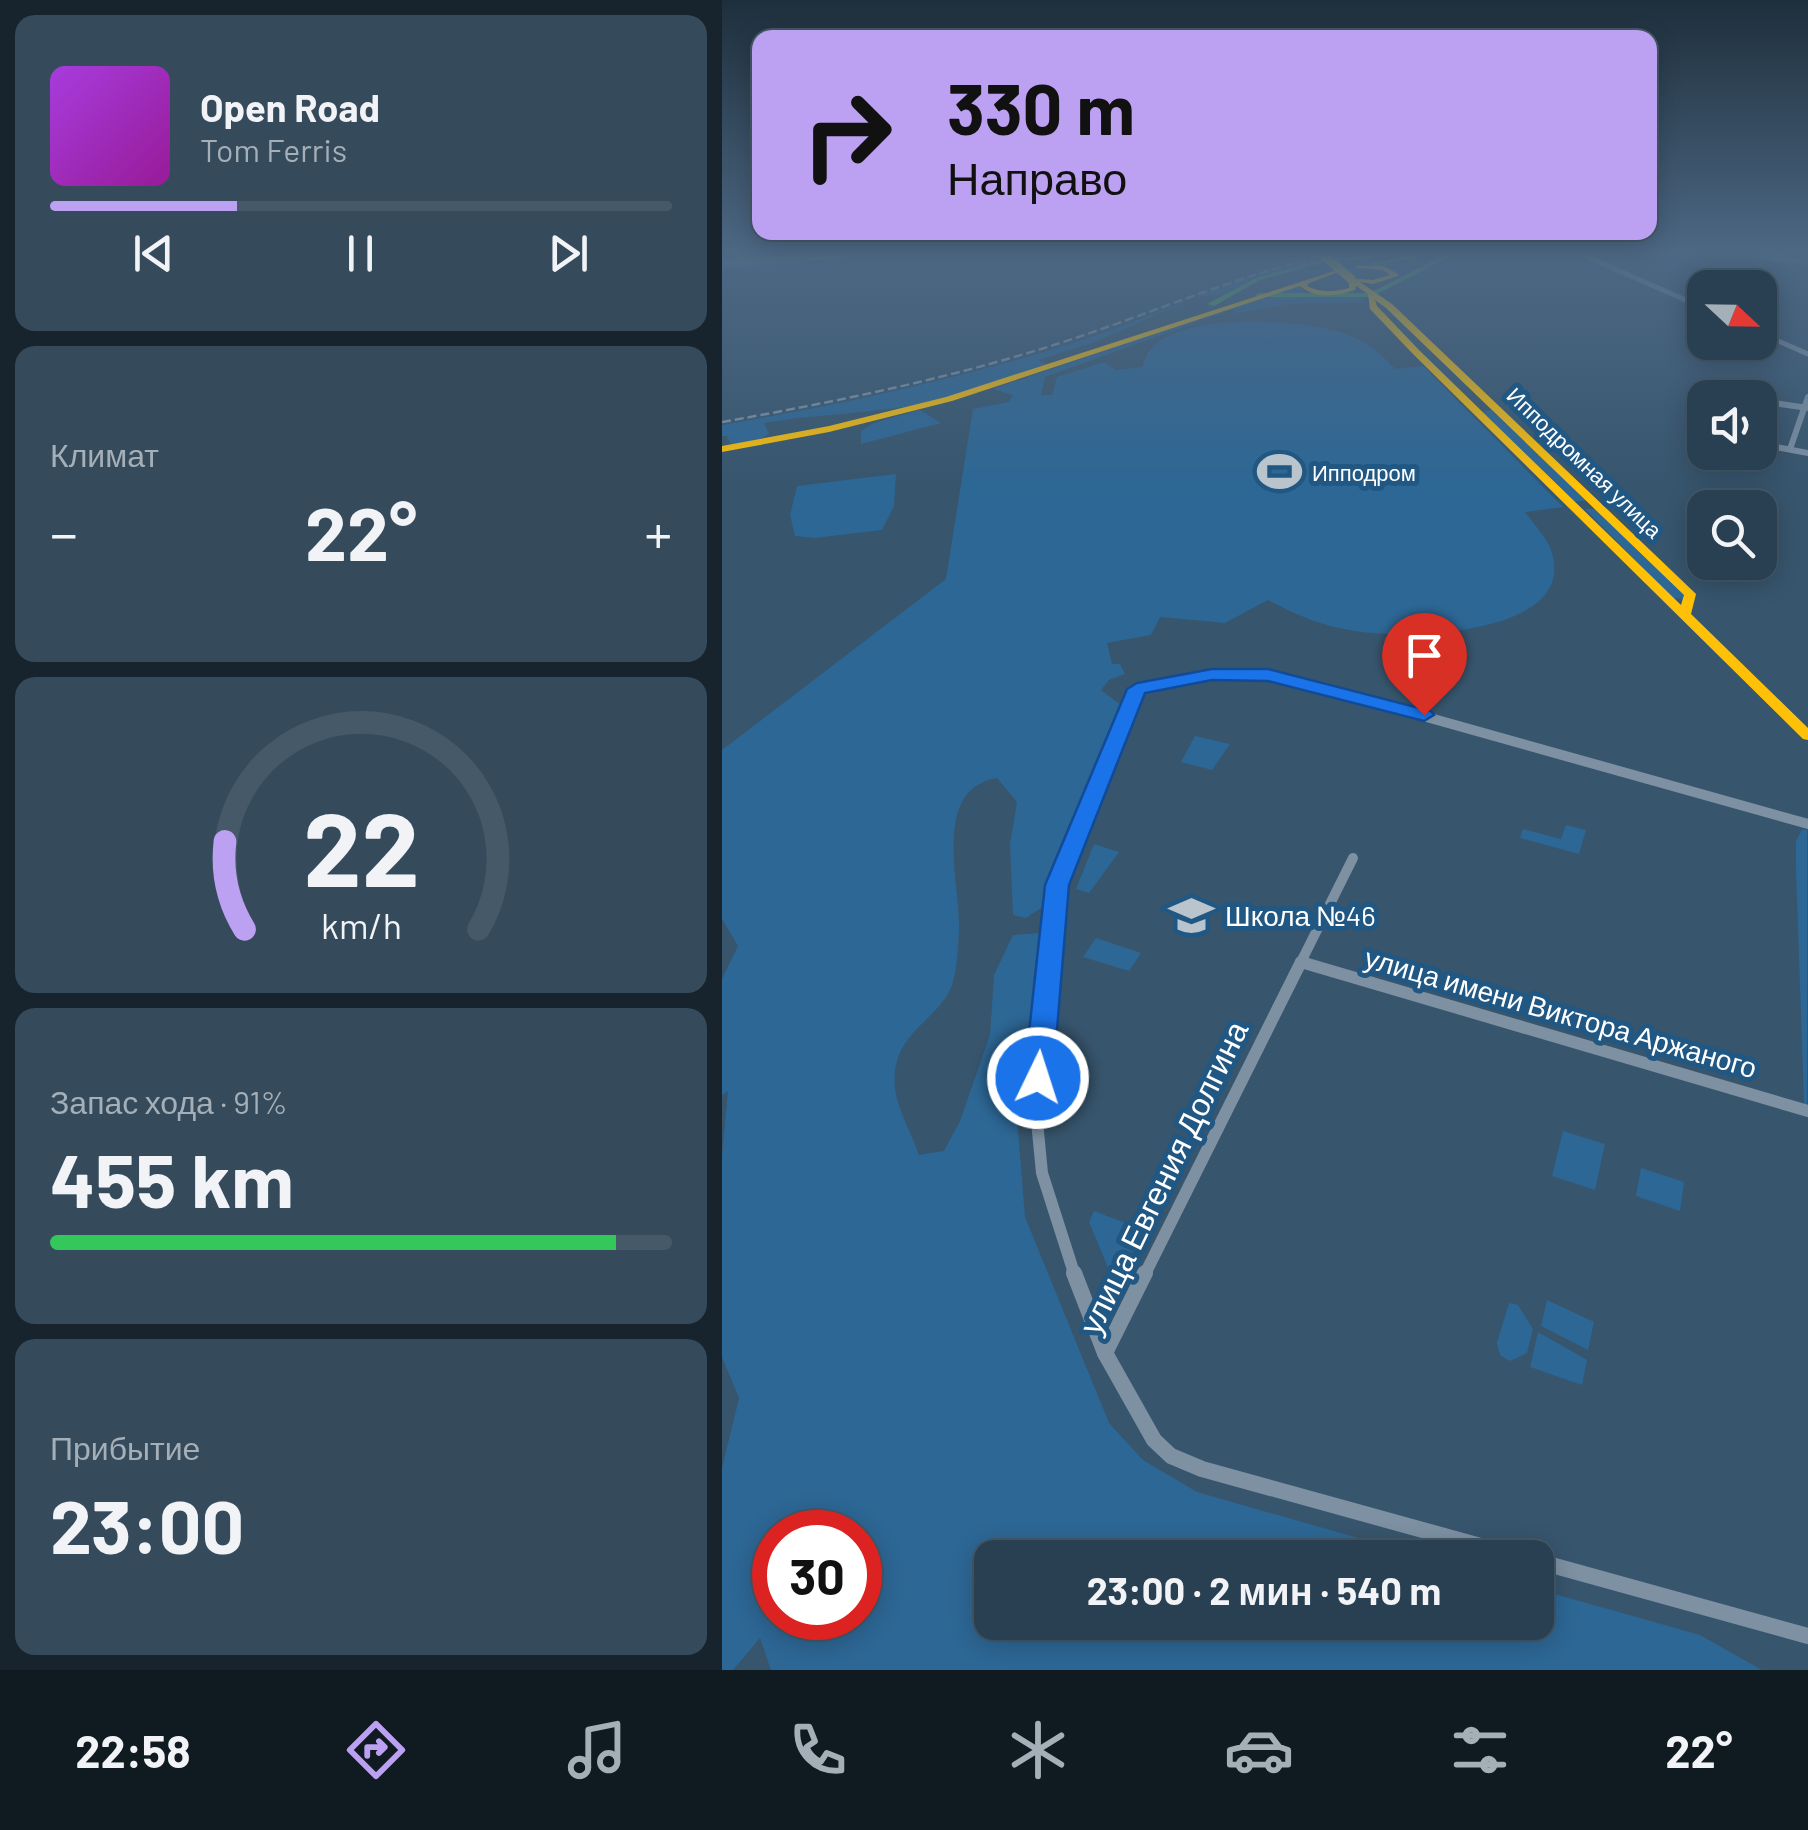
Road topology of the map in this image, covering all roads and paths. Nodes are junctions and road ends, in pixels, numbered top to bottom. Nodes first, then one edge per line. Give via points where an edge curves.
1 (1155, 330) edge
2 (1407, 330) edge
3 (1777, 340) edge
4 (1808, 354) edge
5 (1808, 397) edge
6 (1777, 404) edge
7 (1806, 408) edge
8 (1777, 447) edge
9 (722, 449) edge
10 (1790, 449) junction
11 (1808, 452) edge
12 (1808, 736) edge
13 (1808, 824) edge
14 (1353, 858) dead end
15 (1301, 962) junction
16 (1808, 1111) edge
17 (1105, 1353) junction
18 (1459, 1540) edge
19 (1554, 1566) edge
20 (1808, 1636) edge

1 - 9 street via 949,399
2 - 12 street, Ипподромная улица via 1690,594 1684,617
3 - 4 street
5 - 7 street
6 - 7 street
7 - 10 street
8 - 10 street
10 - 11 street
13 - 17 street via 1287,678 1212,674 1137,689 1057,885 1036,1112 1042,1173 1058,1233
14 - 15 street, улица Евгения Долгина
15 - 16 street, улица имени Виктора Аржаного
15 - 17 street, улица Евгения Долгина
17 - 18 street, улица Евгения Долгина via 1154,1440 1171,1456
19 - 20 street

